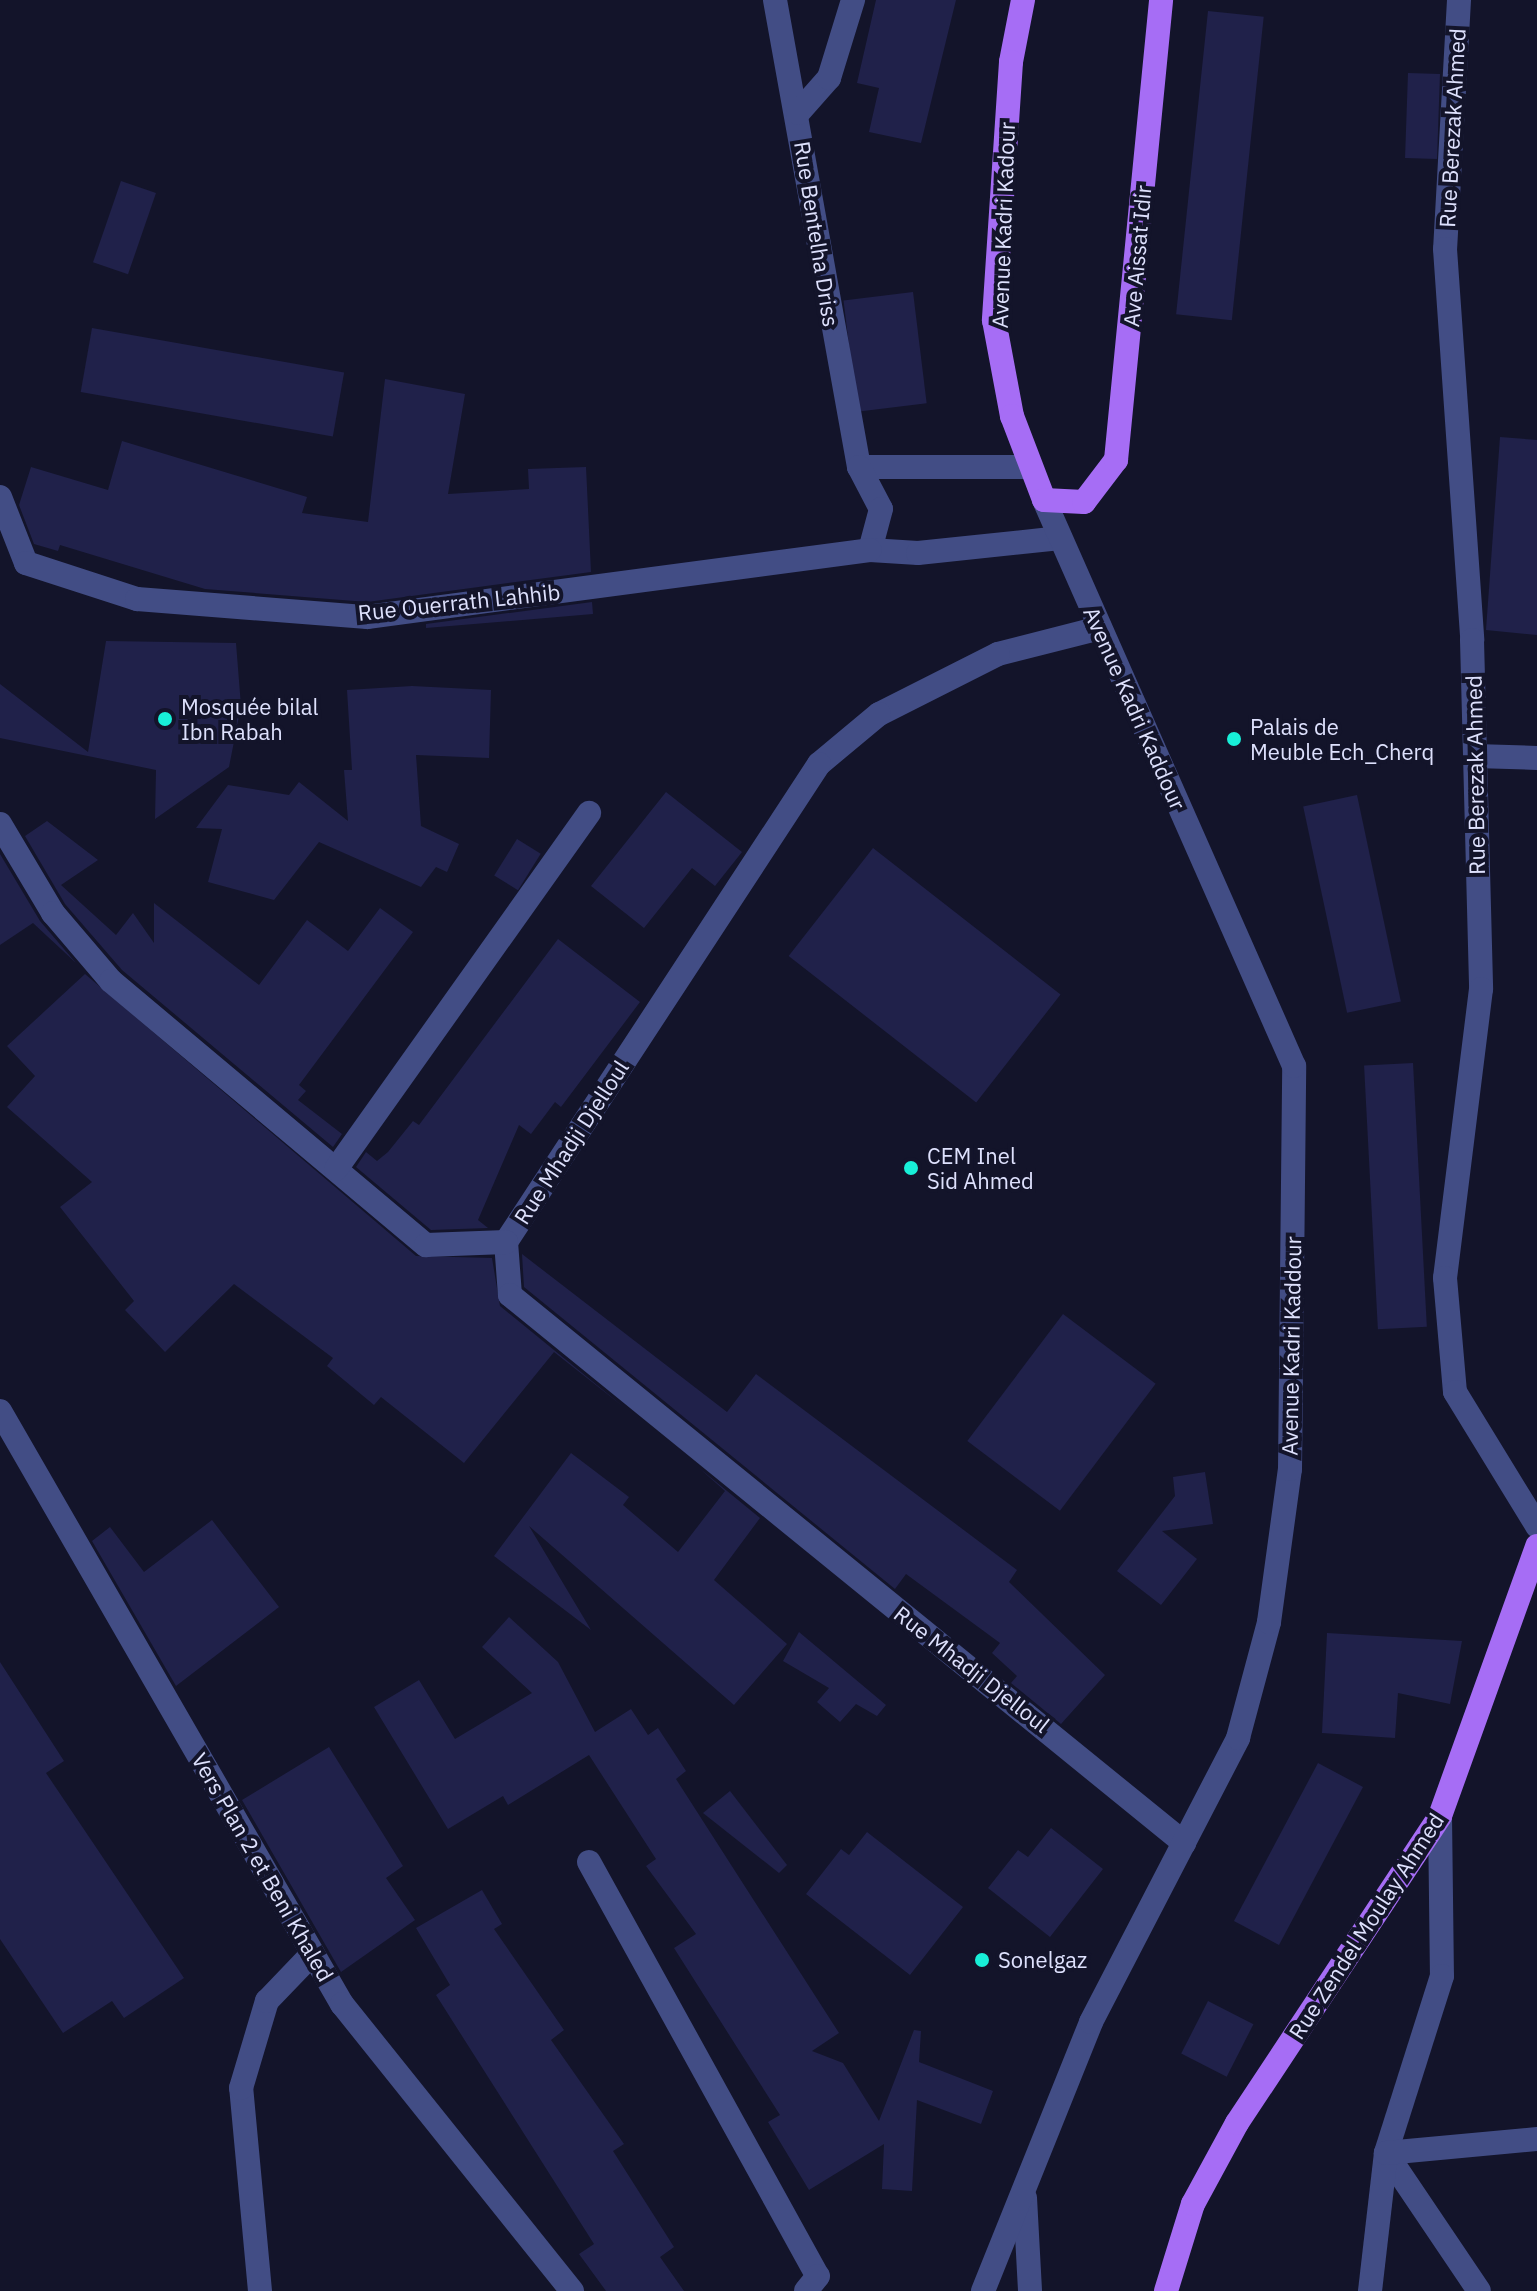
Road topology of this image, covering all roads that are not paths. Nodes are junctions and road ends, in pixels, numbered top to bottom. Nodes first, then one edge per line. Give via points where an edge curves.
1 (775, 0) edge
2 (853, 0) edge
3 (1023, 0) edge
4 (1161, 0) edge
5 (1459, 0) edge
6 (798, 113) junction
7 (859, 467) junction
8 (1028, 467) junction
9 (0, 497) edge
10 (1044, 500) junction
11 (1060, 538) junction
12 (870, 550) junction
13 (1100, 628) junction
14 (1475, 756) junction
15 (1537, 758) edge
16 (589, 813) dead end
17 (0, 824) edge
18 (336, 1169) junction
19 (506, 1242) junction
20 (0, 1411) edge
21 (1537, 1526) edge
22 (1537, 1546) edge
23 (1440, 1816) junction
24 (1184, 1843) junction
25 (589, 1862) dead end
26 (313, 1953) junction
27 (1537, 2139) edge
28 (1386, 2153) junction
29 (1024, 2192) junction
30 (260, 2291) edge
31 (572, 2291) edge
32 (806, 2291) edge
33 (983, 2291) edge
34 (1030, 2291) edge
35 (1166, 2291) edge
36 (1370, 2291) edge
37 (1479, 2291) edge

1 - 6 street, Rue Bentelha Driss
2 - 6 street via 829,78
3 - 8 main road, Avenue Kadri Kadour via 1011,62 994,320
4 - 10 main road, Ave Aissat Idir via 1116,460 1084,502
5 - 14 street, Rue Berezak Ahmed via 1445,249
6 - 7 street, Rue Bentelha Driss
7 - 8 street
7 - 12 street, Rue Bentelha Driss via 881,509
8 - 10 main road, Avenue Kadri Kadour
9 - 12 street, Rue Ouerrath Lahhib via 26,563 137,599 367,617
10 - 11 street, Avenue Kadri Kaddour
11 - 12 street via 918,553
11 - 13 street, Avenue Kadri Kaddour
13 - 19 street, Rue Mhadji Djelloul via 998,654 879,714 819,764
13 - 24 street, Avenue Kadri Kaddour via 1294,1066 1290,1469 1269,1622 1238,1738
14 - 15 street
14 - 21 street, Rue Berezak Ahmed via 1481,989 1445,1278 1455,1392
16 - 18 street
17 - 18 street via 53,913 111,981
18 - 19 street via 426,1245
19 - 24 street, Rue Mhadji Djelloul via 510,1295 1087,1758
20 - 26 street, Vers Plan 2 et Beni Khaled
22 - 23 main road, Rue Zendel Moulay Ahmed via 1480,1718
23 - 28 street via 1442,1976
23 - 35 main road, Rue Zendel Moulay Ahmed via 1237,2123 1193,2204
24 - 29 street, Avenue Kadri Kaddour via 1091,2022
25 - 32 street via 818,2276
26 - 30 street via 267,2001 241,2088
26 - 31 street, Vers Plan 2 et Beni Khaled via 342,2004
27 - 28 street
28 - 36 street
28 - 37 street
29 - 33 street, Avenue Kadri Kaddour
29 - 34 street, Avenue Kadri Kaddour

